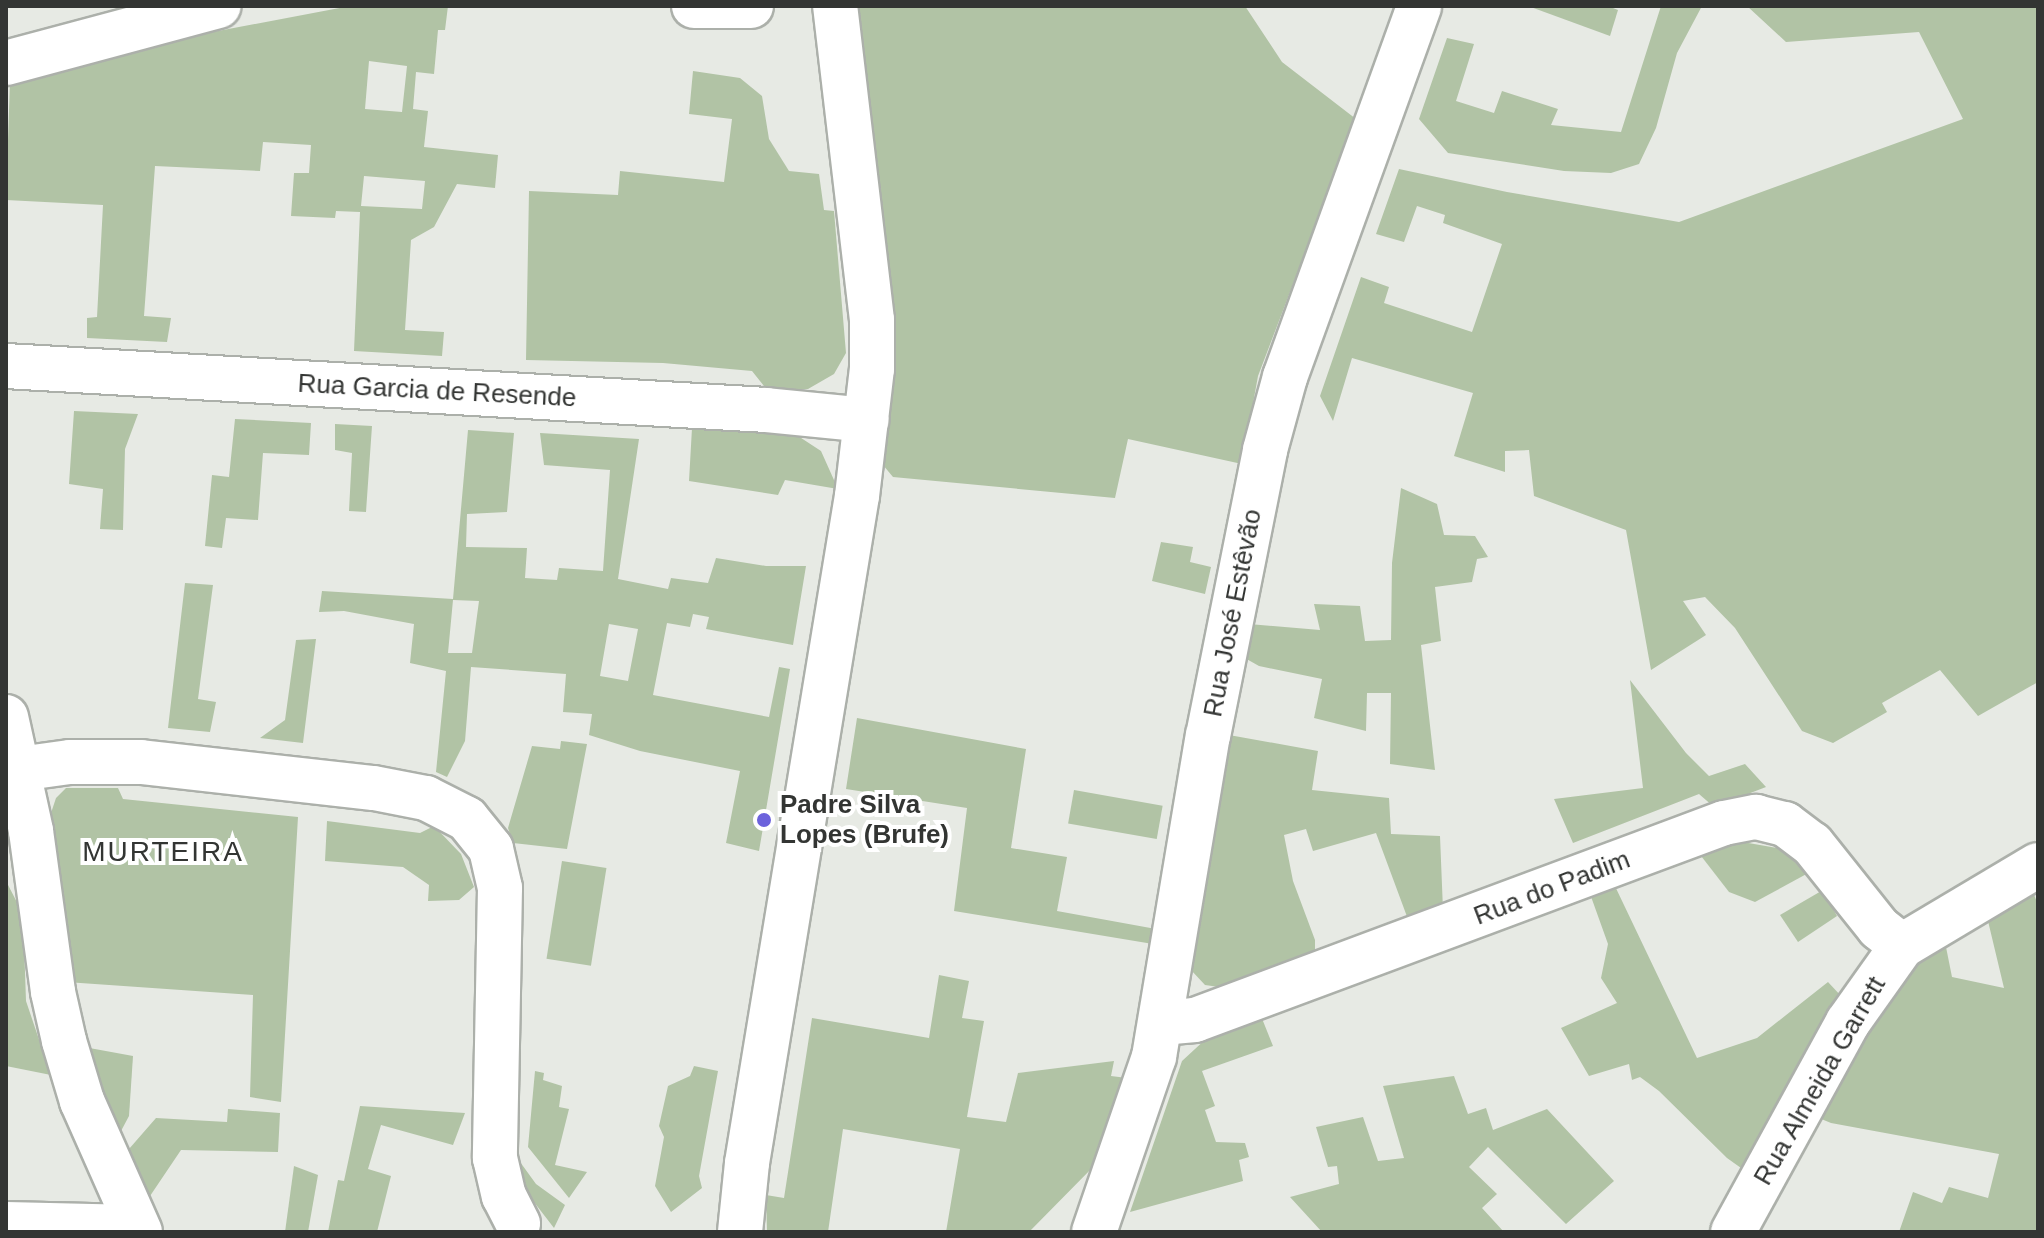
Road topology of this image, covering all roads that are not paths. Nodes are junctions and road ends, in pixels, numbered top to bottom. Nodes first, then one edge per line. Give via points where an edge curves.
1 (219, 6) edge
2 (694, 6) edge
3 (751, 6) edge
4 (835, 6) edge
5 (1419, 6) edge
6 (6, 63) edge
7 (6, 366) edge
8 (867, 420) junction
9 (6, 717) edge
10 (19, 769) junction
11 (2038, 865) edge
12 (1902, 946) junction
13 (1161, 1023) junction
14 (6, 1224) edge
15 (138, 1229) edge
16 (518, 1229) edge
17 (740, 1232) edge
18 (1094, 1232) edge
19 (1733, 1232) edge

1 - 6 street
2 - 3 street
4 - 8 street via 872,320
5 - 13 street, Rua José Estêvão via 1285,377 1265,450 1208,736
7 - 8 street, Rua Garcia de Resende
8 - 17 street
9 - 10 street
10 - 15 street via 64,1041 82,1101
10 - 16 street via 70,762 156,764 374,788 426,798 467,819 491,849 500,888 495,1158
11 - 12 street, Rua Almeida Garrett
12 - 13 street, Rua do Padim via 1879,928 1812,844 1785,824 1756,817 1724,823 1268,995 1195,1020
12 - 19 street, Rua Almeida Garrett via 1848,1022
13 - 18 street, Rua José Estêvão via 1139,1107
14 - 15 street

